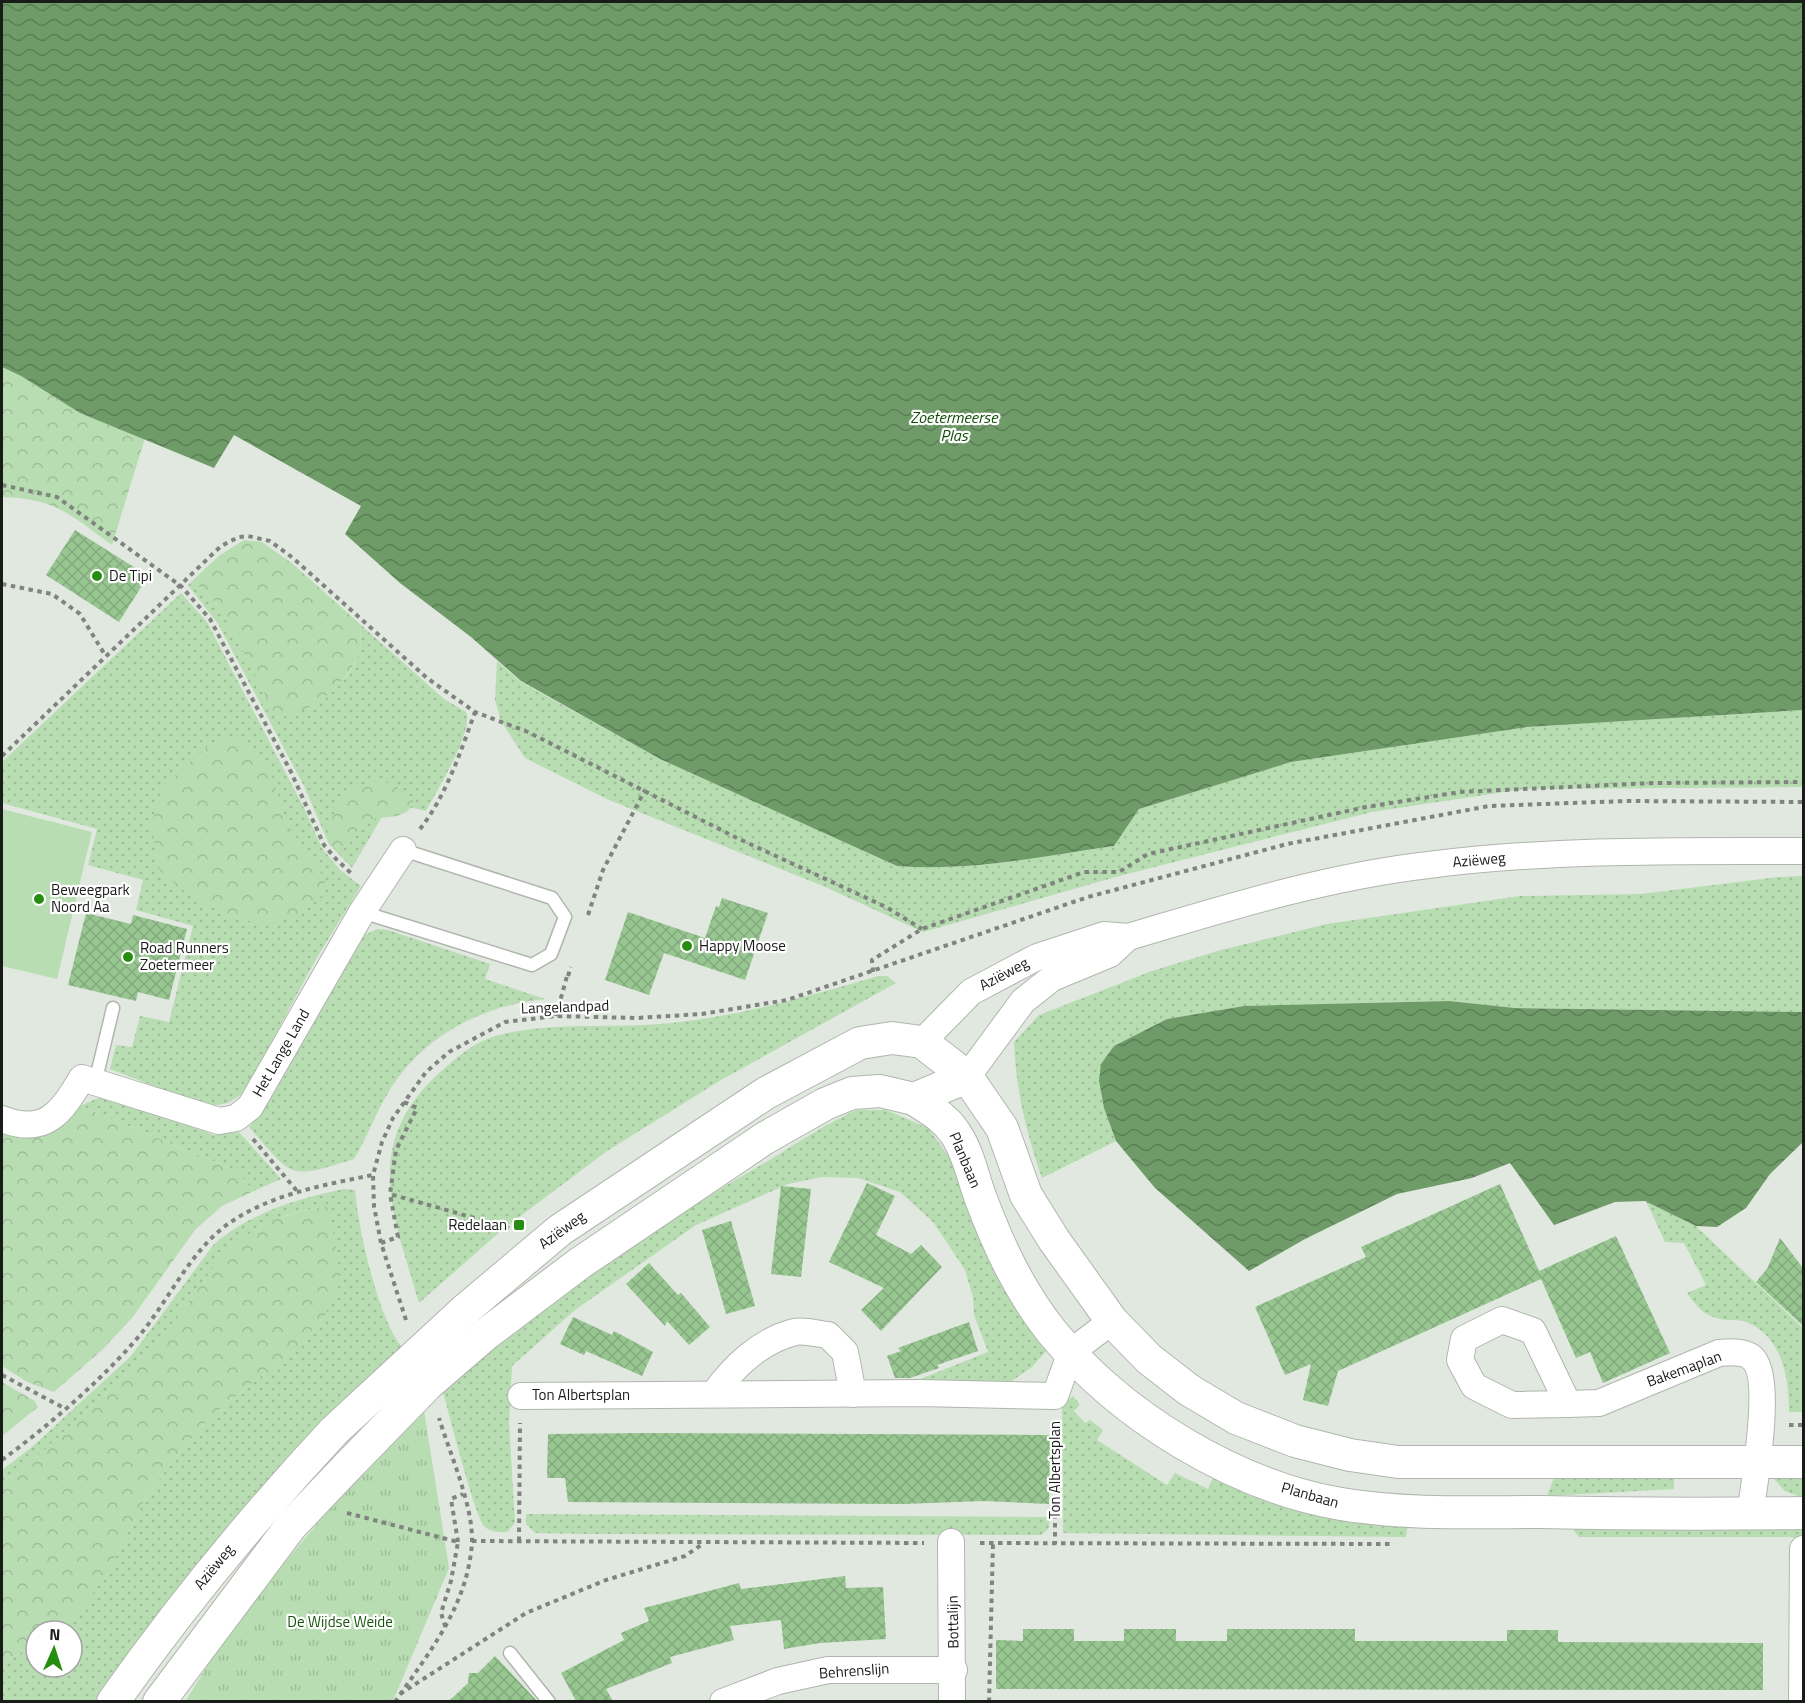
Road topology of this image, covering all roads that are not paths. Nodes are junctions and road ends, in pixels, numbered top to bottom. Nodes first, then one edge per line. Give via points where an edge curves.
1 (403, 850) joint
2 (1803, 851) edge
3 (368, 902) junction
4 (1128, 937) junction
5 (113, 1008) dead end
6 (922, 1042) junction
7 (967, 1077) junction
8 (94, 1083) junction
9 (914, 1099) junction
10 (2, 1119) edge
11 (1112, 1321) junction
12 (1071, 1352) junction
13 (714, 1394) junction
14 (853, 1394) junction
15 (521, 1396) road end
16 (1568, 1404) dead end
17 (1757, 1461) junction
18 (1803, 1462) edge
19 (1803, 1513) edge
20 (1750, 1514) junction
21 (951, 1542) road end
22 (1803, 1549) edge
23 (510, 1653) dead end
24 (954, 1670) junction
25 (113, 1701) edge
26 (159, 1701) edge
27 (549, 1701) edge
28 (723, 1701) edge
29 (952, 1701) edge
30 (1802, 1701) edge

1 - 3 street, Het Lange Land
1 - 3 lane via 552,898 565,917 551,954 532,965
2 - 4 street, Aziëweg via 1595,850 1426,865 1283,892
3 - 8 street, Het Lange Land via 250,1107 236,1118 219,1121
4 - 6 street, Aziëweg via 1104,935 1037,957 971,992
4 - 7 street, Aziëweg via 1110,954 1052,978 1023,1001
5 - 8 lane
6 - 7 street
6 - 9 street
6 - 25 street, Aziëweg, bridge via 892,1038 860,1043 766,1093 560,1230 465,1310 334,1431 210,1570
7 - 9 street
7 - 11 street via 1002,1128 1026,1195
8 - 10 street via 82,1078 63,1110 42,1122 20,1126
9 - 12 street, Planbaan via 943,1118 957,1135 998,1244 1019,1285
9 - 26 street, bridge via 880,1091 852,1093 825,1104 765,1138 580,1263 486,1334 428,1384 291,1526
11 - 12 street
11 - 17 street via 1149,1359 1236,1418 1295,1442 1350,1455 1398,1462
12 - 14 street, Ton Albertsplan via 1055,1396
12 - 20 street, Planbaan via 1114,1395 1161,1429 1228,1468 1341,1504 1407,1511
13 - 14 street, Ton Albertsplan
13 - 14 street via 730,1371 755,1351 796,1332 828,1335 845,1352
13 - 15 street, Ton Albertsplan
16 - 17 street, Bakemaplan via 1599,1403 1719,1353 1750,1356 1759,1367 1762,1425
17 - 18 street
17 - 20 street, Bakemaplan
19 - 20 street, Planbaan
21 - 24 street, Bottalijn
22 - 30 street
23 - 27 lane
24 - 28 street, Behrenslijn via 828,1670 778,1681
24 - 29 street, Bottalijn

